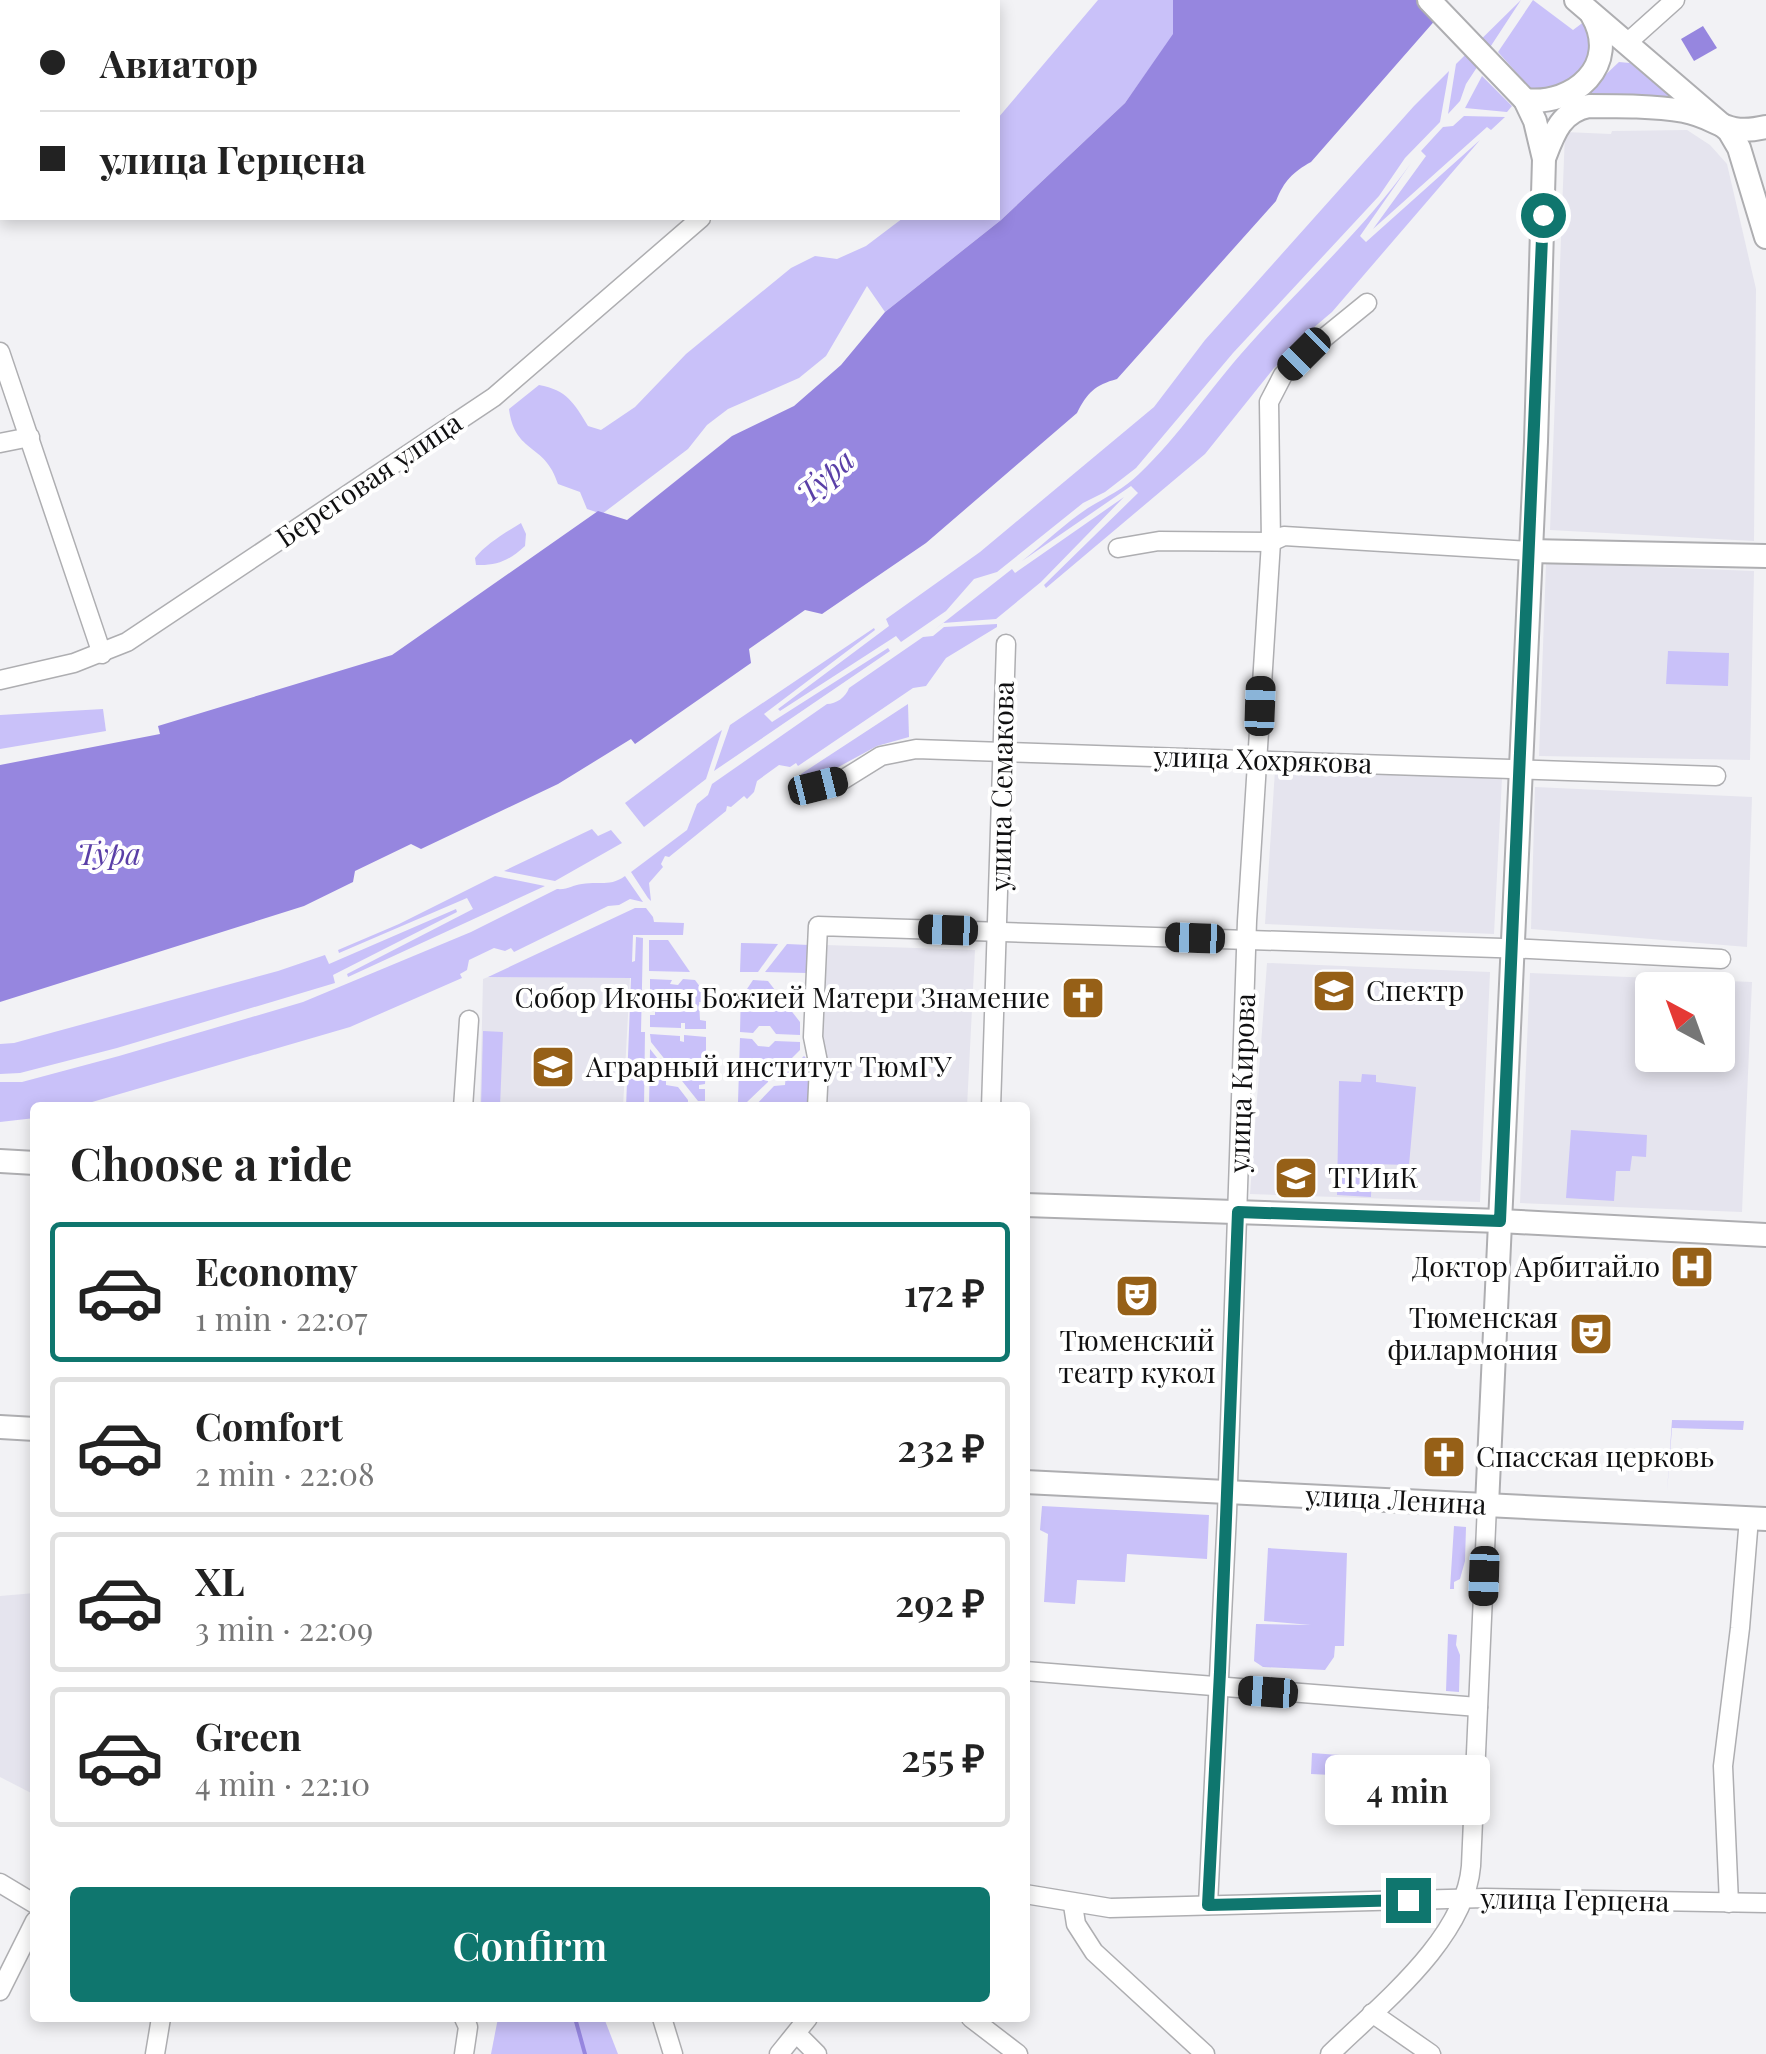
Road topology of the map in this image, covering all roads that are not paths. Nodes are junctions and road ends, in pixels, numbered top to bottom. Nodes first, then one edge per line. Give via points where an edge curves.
1 (1429, 0) edge
2 (1675, 0) edge
3 (1583, 6) edge
4 (1627, 43) junction
5 (1523, 98) junction
6 (1766, 127) edge
7 (1729, 130) junction
8 (1544, 159) junction
9 (698, 220) edge
10 (1766, 237) edge
11 (1367, 303) dead end
12 (0, 352) edge
13 (30, 437) junction
14 (0, 443) edge
15 (1270, 542) junction
16 (1118, 548) dead end
17 (1529, 551) junction
18 (1766, 556) edge
19 (1006, 644) dead end
20 (102, 654) junction
21 (0, 680) edge
22 (1003, 752) junction
23 (1258, 760) junction
24 (1520, 769) junction
25 (1716, 776) dead end
26 (818, 786) dead end
27 (998, 932) junction
28 (1247, 940) junction
29 (1512, 948) junction
30 (1721, 959) dead end
31 (469, 1020) dead end
32 (464, 1102) edge
33 (817, 1102) edge
34 (991, 1102) edge
35 (0, 1161) edge
36 (30, 1163) edge
37 (1030, 1204) edge
38 (1238, 1212) junction
39 (1500, 1221) junction
40 (1766, 1235) edge
41 (0, 1427) edge
42 (30, 1429) edge
43 (1030, 1482) edge
44 (1228, 1492) junction
45 (1487, 1505) junction
46 (1758, 1519) edge
47 (1030, 1672) edge
48 (1219, 1687) junction
49 (1478, 1707) junction
50 (0, 1883) edge
51 (1030, 1895) edge
52 (1466, 1898) junction
53 (30, 1901) edge
54 (1729, 1903) junction
55 (1766, 1903) edge
56 (1074, 1904) junction
57 (1208, 1905) junction
58 (30, 1931) edge
59 (0, 1991) edge
60 (1372, 2014) junction
61 (159, 2022) edge
62 (466, 2022) edge
63 (663, 2022) edge
64 (805, 2022) edge
65 (977, 2022) edge
66 (797, 2034) junction
67 (155, 2054) edge
68 (464, 2054) edge
69 (673, 2054) edge
70 (779, 2054) edge
71 (817, 2054) edge
72 (1018, 2054) edge
73 (1206, 2054) edge
74 (1330, 2054) edge
75 (1431, 2054) edge

1 - 5 main road
2 - 4 street
3 - 4 main road
3 - 5 main road via 1602,34 1588,78 1564,97
4 - 7 main road
5 - 8 main road
6 - 7 main road
7 - 8 main road via 1680,111 1590,106 1560,122
7 - 10 main road
8 - 17 main road
9 - 20 street, Береговая улица via 494,396
11 - 15 street, улица Кирова via 1304,354 1269,402
12 - 13 street
13 - 14 street
13 - 20 street
15 - 16 street via 1159,541
15 - 17 street via 1284,536
15 - 23 street, улица Кирова
17 - 18 main road
17 - 24 main road
19 - 22 street, улица Семакова
20 - 21 street, Береговая улица
22 - 23 street, улица Хохрякова
22 - 26 street, улица Хохрякова via 916,749 881,756
22 - 27 street, улица Семакова
23 - 24 street, улица Хохрякова
23 - 28 street, улица Кирова
24 - 25 street, улица Хохрякова
24 - 29 main road
27 - 28 street
27 - 33 street via 818,926
27 - 34 street, улица Семакова
28 - 29 street
28 - 38 street, улица Кирова
29 - 30 street
29 - 39 main road
31 - 32 street
35 - 36 main road
37 - 38 main road
38 - 39 main road
38 - 44 street, улица Кирова
39 - 40 main road
39 - 45 main road
41 - 42 main road
43 - 44 main road, улица Ленина
44 - 45 main road, улица Ленина
44 - 48 street, улица Кирова
45 - 46 main road, улица Ленина
45 - 49 street
46 - 54 street via 1723,1766
47 - 48 street
48 - 49 street
48 - 57 street, улица Кирова
49 - 52 street
50 - 53 street
51 - 56 street, улица Герцена
52 - 54 street, улица Герцена
52 - 57 street, улица Герцена
52 - 60 street via 1438,1943
54 - 55 street, улица Герцена
56 - 57 street, улица Герцена
56 - 73 street via 1076,1924 1094,1952
58 - 59 street
60 - 74 street
60 - 75 street
61 - 67 street
62 - 68 street
63 - 69 street
64 - 66 street
65 - 72 street
66 - 70 street
66 - 71 street

